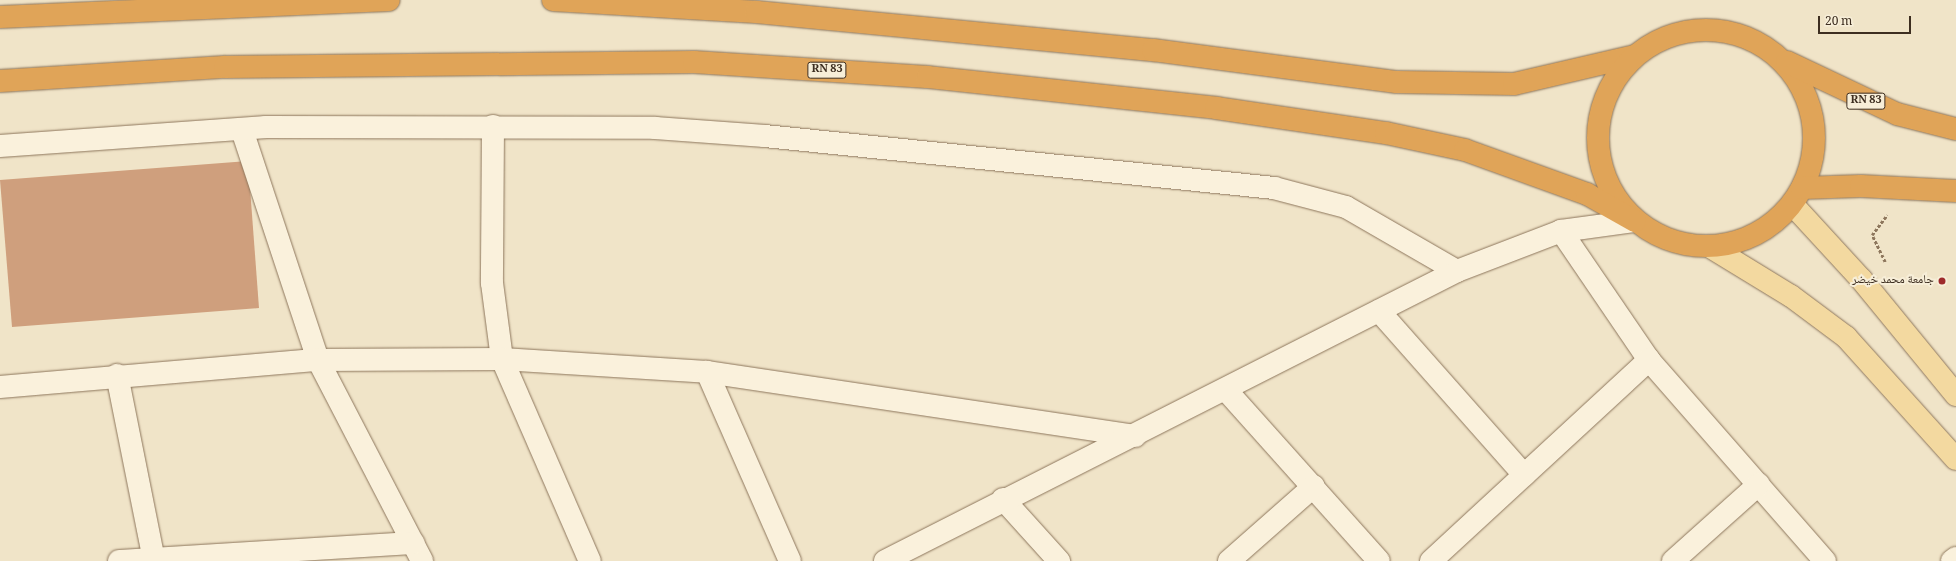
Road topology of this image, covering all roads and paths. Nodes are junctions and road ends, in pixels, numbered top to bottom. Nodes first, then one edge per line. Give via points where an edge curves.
1 (389, 0) edge
2 (553, 0) edge
3 (575, 0) edge
4 (219, 4) edge
5 (0, 17) edge
6 (1634, 56) junction
7 (1782, 60) junction
8 (0, 81) edge
9 (493, 126) junction
10 (1956, 129) edge
11 (242, 130) junction
12 (0, 146) edge
13 (1956, 191) edge
14 (1797, 196) junction
15 (1890, 212) dead end
16 (1635, 220) junction
17 (1561, 231) junction
18 (1709, 246) junction
19 (1885, 263) dead end
20 (1457, 271) junction
21 (1380, 311) junction
22 (502, 359) junction
23 (318, 360) junction
24 (1649, 360) junction
25 (707, 372) junction
26 (117, 375) junction
27 (0, 387) edge
28 (1226, 390) junction
29 (1956, 395) edge
30 (1135, 436) junction
31 (1956, 459) edge
32 (1524, 475) junction
33 (1759, 484) junction
34 (1314, 486) junction
35 (1003, 499) junction
36 (417, 552) edge
37 (1956, 558) edge
38 (1436, 559) edge
39 (154, 560) edge
40 (119, 561) edge
41 (590, 561) edge
42 (790, 561) edge
43 (885, 561) edge
44 (1059, 561) edge
45 (1229, 561) edge
46 (1379, 561) edge
47 (1673, 561) edge
48 (1825, 561) edge
49 (1952, 561) edge

1 - 4 highway
2 - 3 highway
3 - 6 highway via 757,12 1145,50 1397,82 1514,84
4 - 5 highway
6 - 7 highway via 1656,41 1682,32 1709,29 1735,33 1754,41
6 - 16 highway via 1611,85 1598,120 1599,157 1611,192
7 - 10 highway, RN 83 via 1897,114
7 - 14 highway via 1799,81 1810,107 1814,134 1812,155
8 - 16 highway, RN 83 via 225,67 686,62 928,77 1216,108 1386,133 1465,150 1587,194
9 - 11 street
9 - 20 street via 655,128 765,136 1274,188 1346,207
9 - 22 street via 492,283
11 - 12 street
11 - 23 street
13 - 14 highway via 1861,186
14 - 18 highway via 1768,226 1748,237
14 - 29 main road
15 - 19 path via 1872,235
16 - 17 street
16 - 18 highway via 1676,242
17 - 20 street
17 - 24 street
18 - 31 main road via 1791,296 1846,337
20 - 21 street
21 - 28 street
21 - 32 street
22 - 23 street
22 - 25 street
22 - 41 street
23 - 26 street
23 - 36 street
24 - 32 street
24 - 33 street
25 - 30 street
25 - 42 street
26 - 27 street
26 - 39 street
28 - 30 street
28 - 34 street
30 - 35 street
32 - 38 street
33 - 47 street
33 - 48 street
34 - 45 street
34 - 46 street
35 - 43 street
35 - 44 street
36 - 39 street
37 - 49 street
39 - 40 street

